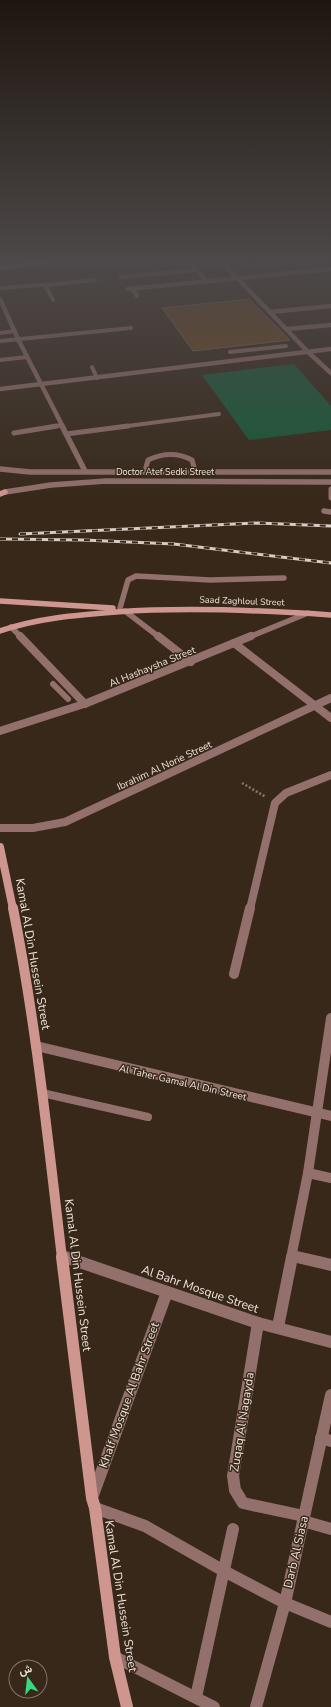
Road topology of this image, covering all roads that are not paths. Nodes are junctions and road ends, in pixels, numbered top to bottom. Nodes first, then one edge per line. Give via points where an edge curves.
1 (20, 343) edge
2 (300, 343) edge
3 (286, 346) dead end
4 (331, 349) edge
5 (243, 350) junction
6 (230, 352) dead end
7 (308, 352) junction
8 (27, 357) junction
9 (0, 360) edge
10 (250, 360) junction
11 (92, 367) dead end
12 (331, 373) edge
13 (98, 378) junction
14 (41, 384) junction
15 (0, 389) edge
16 (219, 414) dead end
17 (62, 425) junction
18 (14, 433) dead end
19 (66, 434) junction
20 (0, 469) edge
21 (85, 471) junction
22 (145, 471) junction
23 (195, 471) junction
24 (331, 472) edge
25 (331, 482) edge
26 (331, 489) edge
27 (2, 492) edge
28 (331, 498) edge
29 (284, 578) dead end
30 (0, 600) edge
31 (122, 610) junction
32 (308, 613) junction
33 (331, 615) edge
34 (12, 627) junction
35 (0, 631) edge
36 (234, 643) junction
37 (191, 662) junction
38 (54, 684) dead end
39 (72, 690) junction
40 (62, 693) junction
41 (331, 698) edge
42 (68, 699) dead end
43 (85, 704) junction
44 (316, 705) junction
45 (331, 718) edge
46 (0, 731) edge
47 (331, 775) edge
48 (0, 828) edge
49 (0, 847) edge
50 (234, 974) dead end
51 (331, 1018) edge
52 (36, 1046) junction
53 (42, 1093) junction
54 (317, 1113) junction
55 (331, 1116) edge
56 (148, 1118) dead end
57 (308, 1173) junction
58 (331, 1178) edge
59 (62, 1256) junction
60 (293, 1256) junction
61 (331, 1265) edge
62 (167, 1292) junction
63 (258, 1323) junction
64 (278, 1327) junction
65 (331, 1342) edge
66 (331, 1395) edge
67 (326, 1440) edge
68 (93, 1503) junction
69 (304, 1518) junction
70 (234, 1529) dead end
71 (331, 1529) edge
72 (224, 1571) junction
73 (285, 1602) junction
74 (331, 1622) edge
75 (115, 1657) junction
76 (196, 1697) junction
77 (127, 1707) edge
78 (214, 1707) edge
79 (256, 1707) edge

1 - 8 street
2 - 7 street
3 - 5 lane
4 - 7 street
5 - 6 lane
5 - 10 lane
7 - 10 street
7 - 12 street
8 - 9 lane
8 - 14 street
10 - 13 street
11 - 13 lane
13 - 14 street
14 - 15 street
14 - 17 street
16 - 19 lane
17 - 18 lane
17 - 19 street
19 - 21 street
20 - 21 street, Doctor Atef Sedki Street via 30,472
21 - 22 street, Doctor Atef Sedki Street
22 - 23 street, Doctor Atef Sedki Street
22 - 23 lane via 148,460 162,454 179,454 192,460
23 - 24 street, Doctor Atef Sedki Street
25 - 27 street, Doctor Atef Sedki Street via 106,481
26 - 28 lane
29 - 31 street via 210,580 136,576 128,580
30 - 31 main road, Saad Zaghloul Street
31 - 32 main road, Saad Zaghloul Street via 224,608
31 - 34 main road, Saad Zaghloul Street via 44,618
31 - 37 street
32 - 33 main road, Saad Zaghloul Street
32 - 36 street, Al Hashaysha Street
34 - 35 main road, Saad Zaghloul Street
34 - 39 street
36 - 37 street, Al Hashaysha Street
36 - 44 street
37 - 43 street, Al Hashaysha Street
38 - 40 lane
39 - 40 lane
39 - 43 street
40 - 42 lane
41 - 44 street, Ibrahim Al Norie Street
43 - 46 street, Al Hashaysha Street
44 - 45 street
44 - 48 street, Ibrahim Al Norie Street via 65,822 36,829
47 - 50 street via 286,793 275,802
49 - 52 main road, Kamal Al Din Hussein Street via 24,964
51 - 54 street
52 - 53 main road, Kamal Al Din Hussein Street
52 - 54 street, Al Taher Gamal Al Din Street
53 - 56 lane
53 - 59 main road, Kamal Al Din Hussein Street
54 - 55 street, Al Taher Gamal Al Din Street
54 - 57 street
57 - 58 street
57 - 60 street
59 - 62 street, Al Bahr Mosque Street
59 - 68 main road, Kamal Al Din Hussein Street
60 - 61 street
60 - 64 street
62 - 63 street, Al Bahr Mosque Street
62 - 68 street, Khalf Mosque Al Bahr Street
63 - 64 street, Al Bahr Mosque Street
63 - 69 street, Zuqaq Al Nagayda via 233,1487 243,1503
64 - 65 street, Al Bahr Mosque Street
66 - 67 street, Darb Al Siasa
67 - 69 street, Darb Al Siasa
68 - 72 street via 145,1526
68 - 75 main road, Kamal Al Din Hussein Street
69 - 71 street, Zuqaq Al Nagayda
69 - 73 street, Darb Al Siasa
70 - 72 street
72 - 73 street
72 - 76 street
73 - 74 street
73 - 79 street, Darb Al Siasa
75 - 76 street
75 - 77 main road, Kamal Al Din Hussein Street
76 - 78 street

